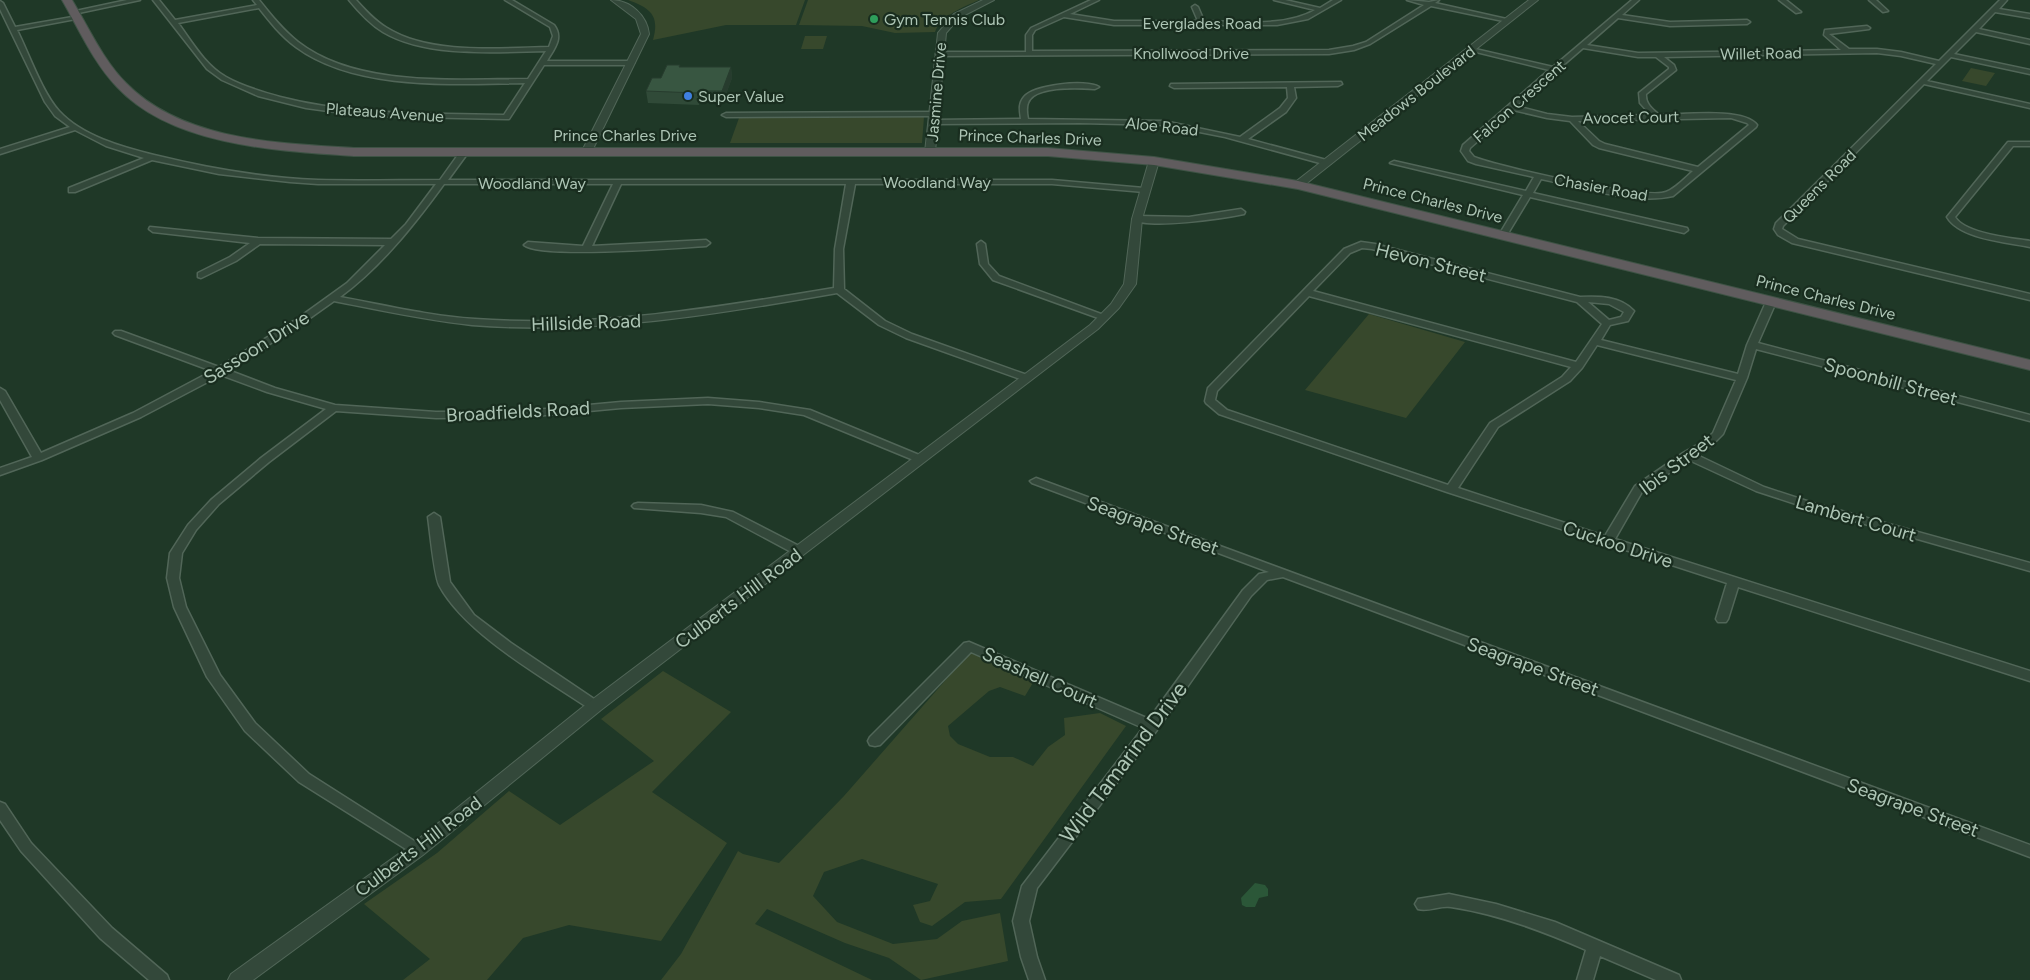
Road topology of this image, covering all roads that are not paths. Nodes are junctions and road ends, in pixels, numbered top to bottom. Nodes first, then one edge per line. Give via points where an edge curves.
1 (67, 0) edge
2 (137, 0) edge
3 (156, 0) edge
4 (352, 0) edge
5 (508, 0) edge
6 (615, 0) edge
7 (990, 0) edge
8 (1096, 0) edge
9 (1276, 0) edge
10 (1338, 0) edge
11 (1410, 0) edge
12 (1534, 0) edge
13 (1636, 0) edge
14 (1782, 0) edge
15 (1872, 0) edge
16 (2004, 0) edge
17 (1433, 2) edge
18 (0, 3) edge
19 (258, 3) edge
20 (1195, 7) dead end
21 (1322, 10) junction
22 (1994, 10) junction
23 (1885, 11) dead end
24 (1798, 12) dead end
25 (76, 15) junction
26 (1062, 15) junction
27 (1616, 16) junction
28 (2030, 16) edge
29 (1508, 20) junction
30 (174, 22) junction
31 (1747, 22) dead end
32 (1202, 24) junction
33 (1866, 28) dead end
34 (14, 29) junction
35 (1975, 30) junction
36 (2030, 42) edge
37 (1581, 46) junction
38 (551, 49) junction
39 (1471, 50) junction
40 (1847, 51) junction
41 (939, 54) junction
42 (1029, 54) junction
43 (1950, 55) junction
44 (1660, 56) junction
45 (542, 63) junction
46 (631, 63) junction
47 (1940, 63) junction
48 (1555, 69) junction
49 (2030, 72) edge
50 (530, 81) junction
51 (1922, 82) junction
52 (1338, 84) dead end
53 (1290, 85) junction
54 (1174, 86) dead end
55 (1094, 87) dead end
56 (2030, 106) edge
57 (1511, 107) junction
58 (726, 115) dead end
59 (1656, 116) junction
60 (934, 118) junction
61 (1572, 119) junction
62 (1025, 121) junction
63 (1750, 121) joint
64 (74, 128) junction
65 (1242, 139) junction
66 (2030, 144) edge
67 (0, 152) edge
68 (930, 152) junction
69 (586, 153) junction
70 (463, 154) junction
71 (152, 156) junction
72 (1154, 161) junction
73 (1326, 163) junction
74 (1394, 163) dead end
75 (1701, 170) junction
76 (1539, 176) junction
77 (618, 182) junction
78 (851, 182) junction
79 (442, 184) junction
80 (1298, 185) junction
81 (72, 190) dead end
82 (1144, 190) junction
83 (1528, 194) junction
84 (1241, 212) dead end
85 (1137, 219) junction
86 (153, 229) dead end
87 (1684, 230) dead end
88 (1503, 235) junction
89 (258, 240) junction
90 (393, 242) junction
91 (706, 243) dead end
92 (981, 244) dead end
93 (2030, 244) edge
94 (528, 245) dead end
95 (587, 248) junction
96 (201, 275) dead end
97 (839, 290) junction
98 (1306, 292) junction
99 (2030, 297) edge
100 (332, 298) junction
101 (1580, 300) junction
102 (1771, 302) junction
103 (1104, 317) junction
104 (1607, 323) junction
105 (118, 334) dead end
106 (1594, 341) junction
107 (1752, 345) junction
108 (2030, 365) edge
109 (1578, 366) junction
110 (218, 372) junction
111 (1026, 378) junction
112 (1742, 378) junction
113 (0, 392) edge
114 (1210, 401) joint
115 (334, 408) junction
116 (2030, 418) edge
117 (1688, 455) junction
118 (38, 458) junction
119 (920, 459) junction
120 (0, 472) edge
121 (1036, 482) dead end
122 (1451, 490) junction
123 (638, 506) dead end
124 (434, 517) dead end
125 (1608, 541) junction
126 (799, 551) junction
127 (2030, 567) edge
128 (1284, 574) junction
129 (1734, 581) junction
130 (1722, 619) dead end
131 (2030, 676) edge
132 (595, 706) junction
133 (1152, 726) junction
134 (875, 741) dead end
135 (0, 808) edge
136 (417, 850) junction
137 (2030, 850) edge
138 (1424, 904) dead end
139 (1596, 947) junction
140 (161, 980) edge
141 (238, 980) edge
142 (1037, 980) edge
143 (1585, 980) edge
144 (1673, 980) edge

1 - 25 highway, Prince Charles Drive
2 - 25 street
3 - 30 street, Plateaus Avenue
4 - 38 street via 385,30 412,40 468,48
5 - 38 street via 555,30 557,37
6 - 46 street via 636,14 645,26 644,38
7 - 41 street, Jasmine Drive via 966,10 948,23 942,33
8 - 26 street
9 - 21 street
10 - 21 street, Everglades Road
11 - 17 street
12 - 29 street, Meadows Boulevard
13 - 27 street, Falcon Crescent
14 - 24 street
15 - 23 street
16 - 22 street, Queens Road
17 - 29 street
17 - 42 street, Knollwood Drive via 1368,43 1329,52
18 - 34 street, Woodland Way
19 - 30 street
19 - 50 street via 301,48 350,69 418,79
20 - 32 street
21 - 32 street, Everglades Road via 1292,22
22 - 28 street
22 - 35 street, Queens Road
25 - 34 street
25 - 70 highway, Prince Charles Drive via 101,59 121,85 138,101 162,115 246,141 290,147
26 - 32 street, Everglades Road via 1114,23
26 - 42 street via 1031,31
27 - 31 street via 1670,24
27 - 37 street, Falcon Crescent
29 - 39 street, Meadows Boulevard
30 - 50 street, Plateaus Avenue via 214,72 274,98 323,109 365,114 506,117
33 - 40 street via 1827,31 1830,38
34 - 64 street, Woodland Way via 42,89 57,113
35 - 36 street
35 - 43 street, Queens Road
37 - 44 street, Willet Road via 1623,54
37 - 48 street, Falcon Crescent
38 - 45 street
39 - 48 street
39 - 73 street, Meadows Boulevard
40 - 44 street, Willet Road
40 - 47 street, Willet Road via 1888,52
41 - 42 street, Knollwood Drive
41 - 60 street, Jasmine Drive
43 - 47 street, Queens Road
43 - 49 street
44 - 59 street via 1673,70 1641,97
45 - 46 street
45 - 50 street
46 - 69 street
47 - 51 street, Queens Road
48 - 57 street, Falcon Crescent
51 - 56 street
51 - 99 street, Queens Road via 1778,229 1795,241
52 - 53 street
53 - 54 street
53 - 65 street via 1292,98 1287,106
55 - 62 street via 1066,86 1035,92 1026,98
57 - 61 street, Avocet Court
57 - 76 street, Falcon Crescent via 1465,151 1471,159 1479,162
58 - 60 street, Aloe Road
59 - 61 street, Avocet Court
59 - 63 street, Avocet Court via 1732,116
60 - 62 street, Aloe Road
60 - 68 street, Jasmine Drive
61 - 75 street via 1602,146
62 - 65 street, Aloe Road via 1150,122
63 - 75 street, Chasier Road via 1752,127
64 - 67 street
64 - 71 street, Woodland Way via 105,142
65 - 73 street, Aloe Road
66 - 93 street via 2011,144 1951,217 1954,223 1967,230
68 - 69 highway, Prince Charles Drive
68 - 72 highway, Prince Charles Drive via 1048,152
69 - 70 highway, Prince Charles Drive
70 - 79 street, Sassoon Drive
71 - 79 street, Woodland Way via 279,180
71 - 81 street
72 - 80 highway, Prince Charles Drive
72 - 82 street, Culberts Hill Road
73 - 80 street, Meadows Boulevard
74 - 83 street
75 - 76 street, Chasier Road via 1670,194 1653,196 1632,195
76 - 83 street
77 - 78 street, Woodland Way
77 - 79 street, Woodland Way
77 - 95 street
78 - 82 street, Woodland Way via 1052,182
78 - 97 street via 837,271
79 - 90 street, Sassoon Drive
80 - 88 highway, Prince Charles Drive
82 - 85 street, Culberts Hill Road
83 - 87 street
83 - 88 street
84 - 85 street via 1209,219
85 - 103 street, Culberts Hill Road via 1130,284
86 - 89 street
88 - 102 highway, Prince Charles Drive
89 - 90 street
89 - 96 street via 232,259
90 - 100 street, Sassoon Drive via 350,285
91 - 95 street
92 - 103 street via 984,264 996,278
94 - 95 street
97 - 100 street, Hillside Road via 704,313 565,324 492,323 434,317
97 - 111 street via 896,330
98 - 101 street, Hevon Street via 1347,251 1361,245
98 - 109 street
98 - 114 street, Hevon Street via 1212,390
100 - 110 street, Sassoon Drive
101 - 104 street
101 - 104 street, Hevon Street via 1605,300 1629,311 1625,319
102 - 107 street, Ibis Street
102 - 108 highway, Prince Charles Drive
103 - 111 street, Culberts Hill Road
104 - 106 street
105 - 110 street, Broadfields Road
106 - 109 street
106 - 112 street
107 - 112 street, Ibis Street
107 - 116 street, Spoonbill Street
109 - 122 street via 1566,379 1494,425
110 - 115 street, Broadfields Road
110 - 118 street, Sassoon Drive via 137,415
111 - 119 street, Culberts Hill Road
112 - 117 street, Ibis Street via 1718,434
113 - 118 street
114 - 122 street, Cuckoo Drive via 1223,412
115 - 119 street, Broadfields Road via 436,415 524,414 708,401 759,405 806,412
115 - 136 street via 215,502 176,553 173,578 180,607 214,677 250,727 304,778
117 - 125 street, Ibis Street via 1639,488
117 - 127 street, Lambert Court via 1760,488 1801,502
118 - 120 street, Sassoon Drive
119 - 126 street, Culberts Hill Road
121 - 128 street, Seagrape Street
122 - 125 street, Cuckoo Drive
123 - 126 street via 730,514
124 - 132 street via 444,582 470,618
125 - 129 street, Cuckoo Drive
126 - 132 street, Culberts Hill Road
128 - 133 street, Wild Tamarind Drive via 1263,577 1246,593
128 - 137 street, Seagrape Street
129 - 130 street
129 - 131 street, Cuckoo Drive
132 - 136 street, Culberts Hill Road
133 - 134 street, Seashell Court via 969,646
133 - 142 street, Wild Tamarind Drive via 1030,886 1021,921
135 - 140 street via 26,846 106,933
136 - 141 street, Culberts Hill Road
138 - 139 street via 1449,900 1496,910
139 - 143 street
139 - 144 street

